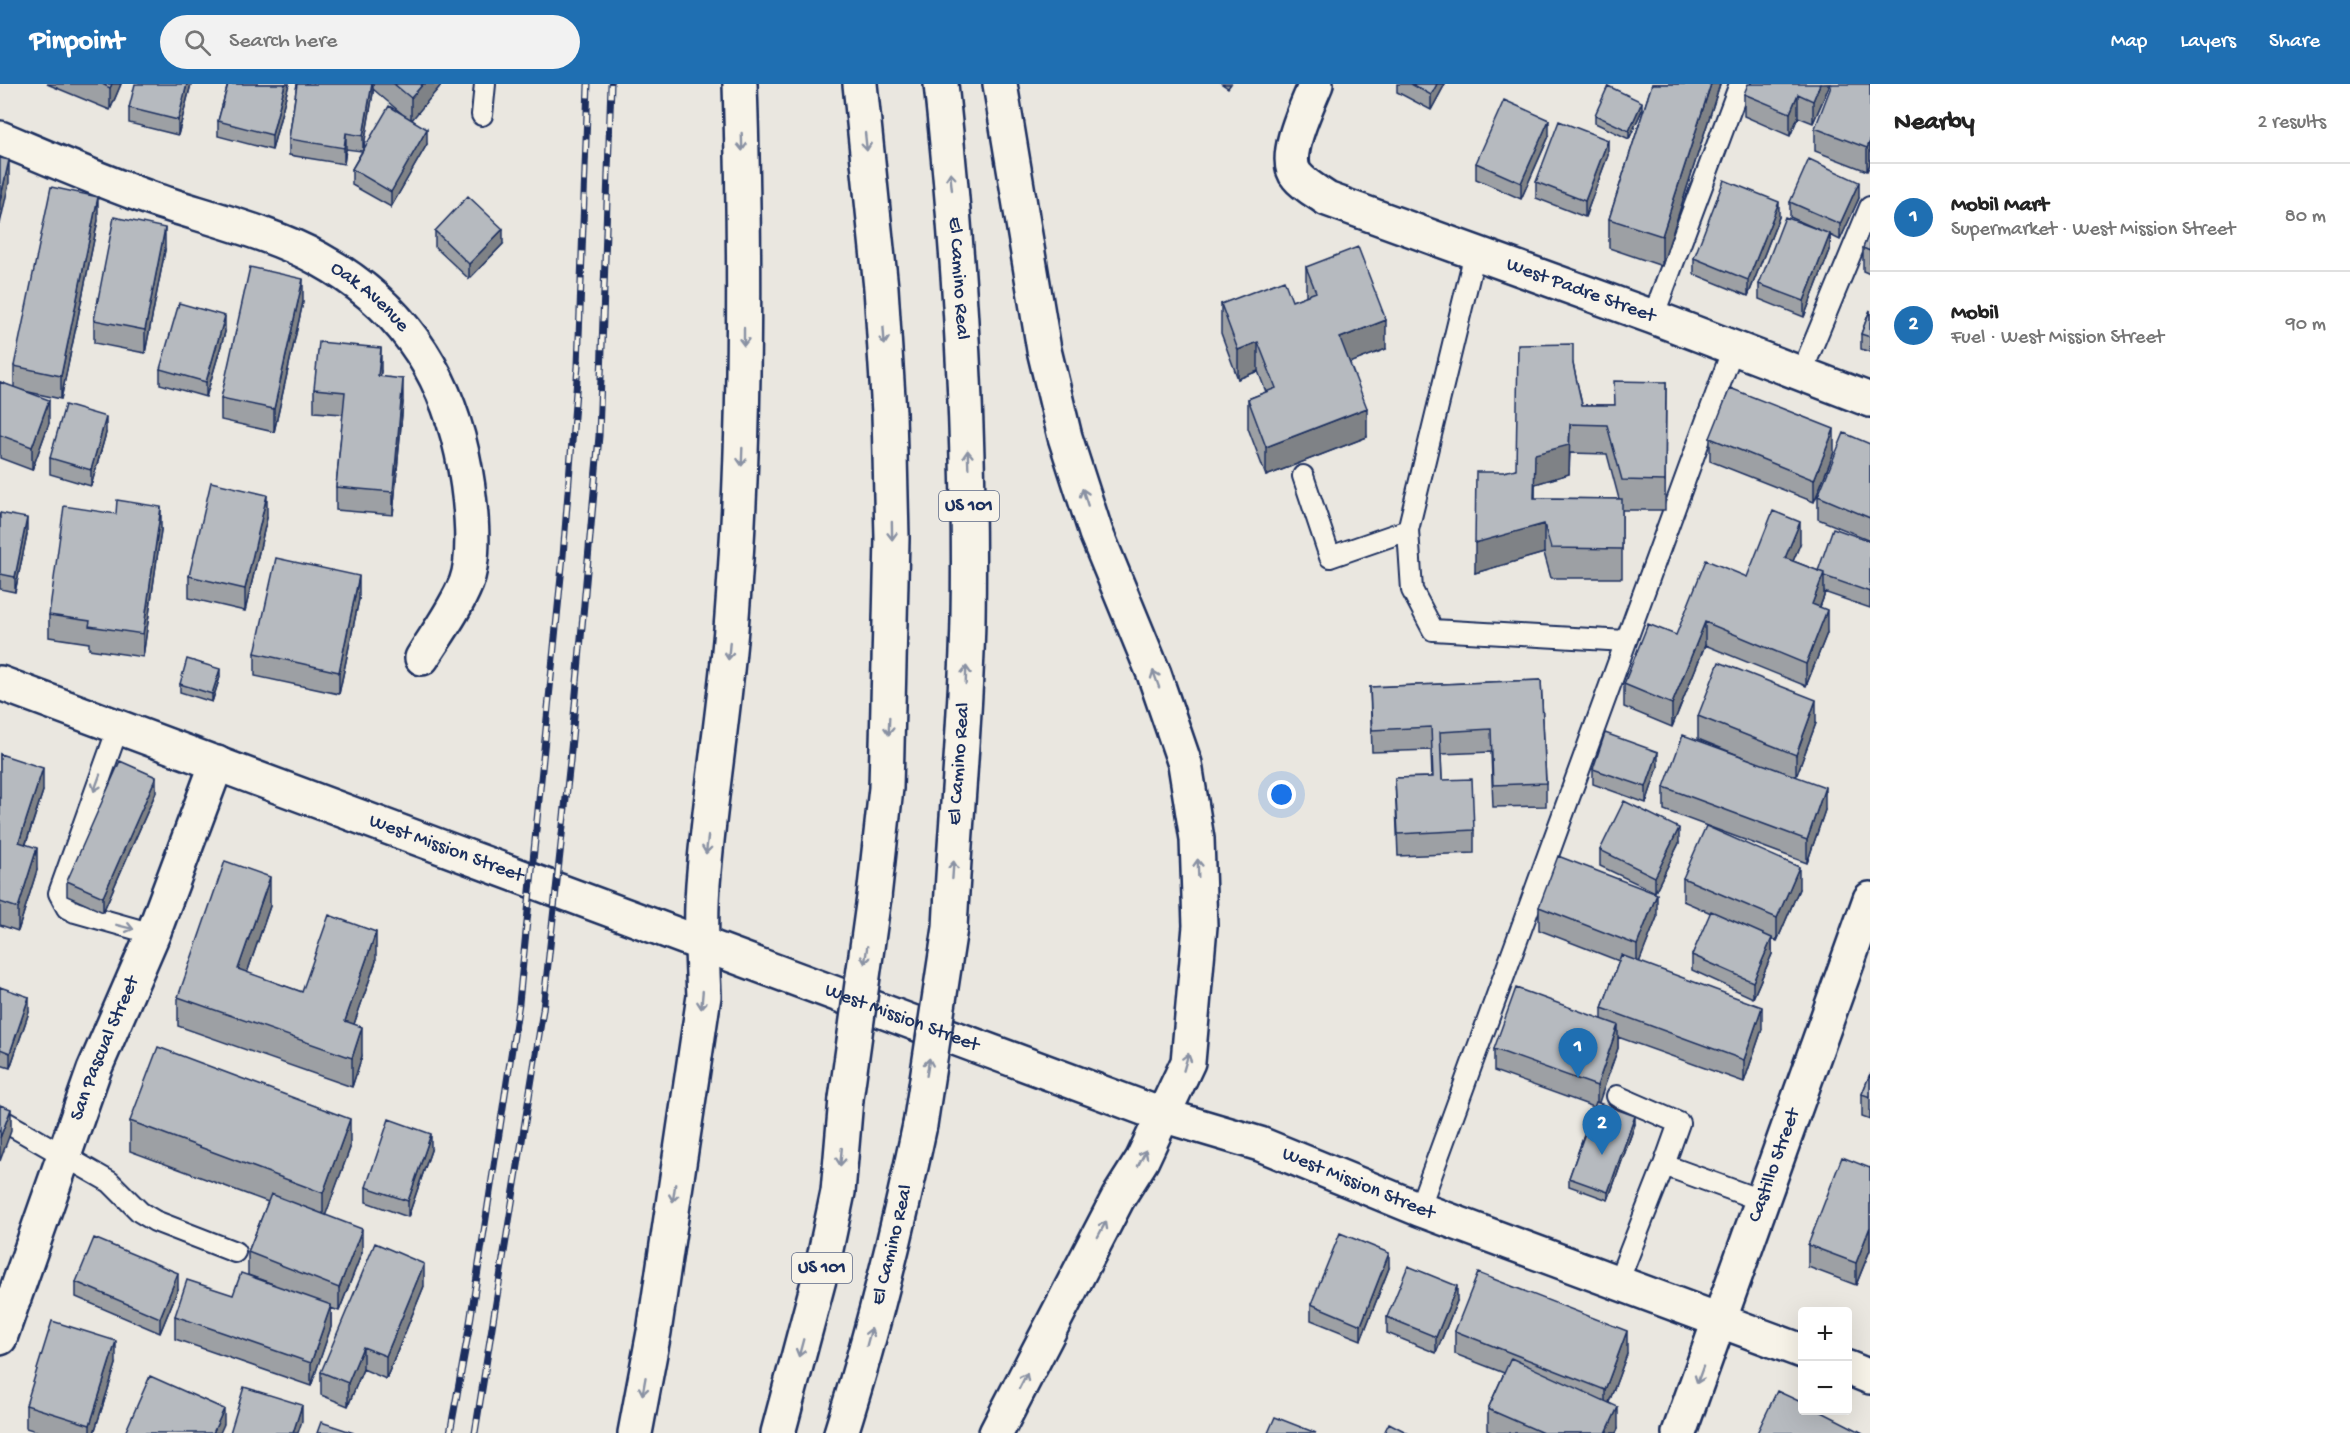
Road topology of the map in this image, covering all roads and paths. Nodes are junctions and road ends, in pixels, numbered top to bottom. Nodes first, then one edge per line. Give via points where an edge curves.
1 (485, 84) edge
2 (740, 84) edge
3 (860, 84) edge
4 (941, 84) edge
5 (1000, 84) edge
6 (1316, 84) edge
7 (1740, 84) edge
8 (482, 115) dead end
9 (0, 138) edge
10 (1870, 207) edge
11 (1475, 253) junction
12 (1653, 317) junction
13 (1733, 348) junction
14 (1802, 374) junction
15 (1870, 400) edge
16 (1303, 476) dead end
17 (1408, 530) junction
18 (1626, 641) junction
19 (422, 658) dead end
20 (0, 683) edge
21 (118, 728) junction
22 (217, 763) junction
23 (1870, 899) edge
24 (153, 934) junction
25 (701, 942) junction
26 (1617, 1096) dead end
27 (1162, 1115) junction
28 (0, 1119) edge
29 (63, 1155) junction
30 (1664, 1165) junction
31 (1763, 1201) junction
32 (1419, 1209) junction
33 (235, 1252) dead end
34 (1618, 1282) junction
35 (1720, 1320) junction
36 (0, 1338) edge
37 (1798, 1349) edge
38 (1852, 1370) edge
39 (1870, 1377) edge
40 (635, 1433) edge
41 (778, 1433) edge
42 (841, 1433) edge
43 (996, 1433) edge
44 (1679, 1433) edge

1 - 8 lane
2 -> 25 main road via 745,235 740,490
3 -> 41 main road, US 101, bridge via 881,288 889,413 892,538 886,788 846,1099 838,1192
42 -> 4 main road, El Camino Real / US 101, bridge via 899,1225 920,1125 950,928 963,745 969,495 957,244
27 -> 5 main road via 1188,1062 1200,926 1195,828 1185,764 1155,674 1096,533 1065,437 1044,350
6 - 11 main road, West Padre Street via 1293,145 1296,176 1327,199
7 - 12 lane
9 - 19 main road, Oak Avenue via 108,184 318,258 367,291 397,319 431,367 454,418 468,482 472,531 466,581
10 - 14 lane
11 - 12 main road, West Padre Street
11 - 17 lane
12 - 13 main road, West Padre Street
13 - 14 main road, West Padre Street
13 - 18 lane
14 - 15 main road, West Padre Street
16 - 17 lane via 1330,557
17 - 18 lane via 1412,590 1433,630
18 - 32 lane
20 - 21 main road, West Mission Street
21 - 22 main road, West Mission Street
21 -> 24 lane via 60,893 67,908 75,912
22 - 24 main road, San Pascual Street
22 - 25 main road, West Mission Street
23 - 31 main road, Castillo Street
24 - 29 main road, San Pascual Street via 94,1070
25 - 27 main road, West Mission Street
25 -> 40 main road via 704,996 654,1332
26 - 30 lane via 1679,1123
27 - 32 main road, West Mission Street via 1260,1144
43 -> 27 main road via 1118,1198 1142,1160
28 - 29 lane
29 - 33 lane via 110,1182 140,1212 155,1221
29 - 36 main road, San Pascual Street
30 - 31 lane
30 - 34 lane
31 - 35 main road, Castillo Street
32 - 34 main road, West Mission Street
34 - 35 main road, West Mission Street
35 - 37 main road, West Mission Street
35 -> 44 main road, Castillo Street
38 - 39 main road

